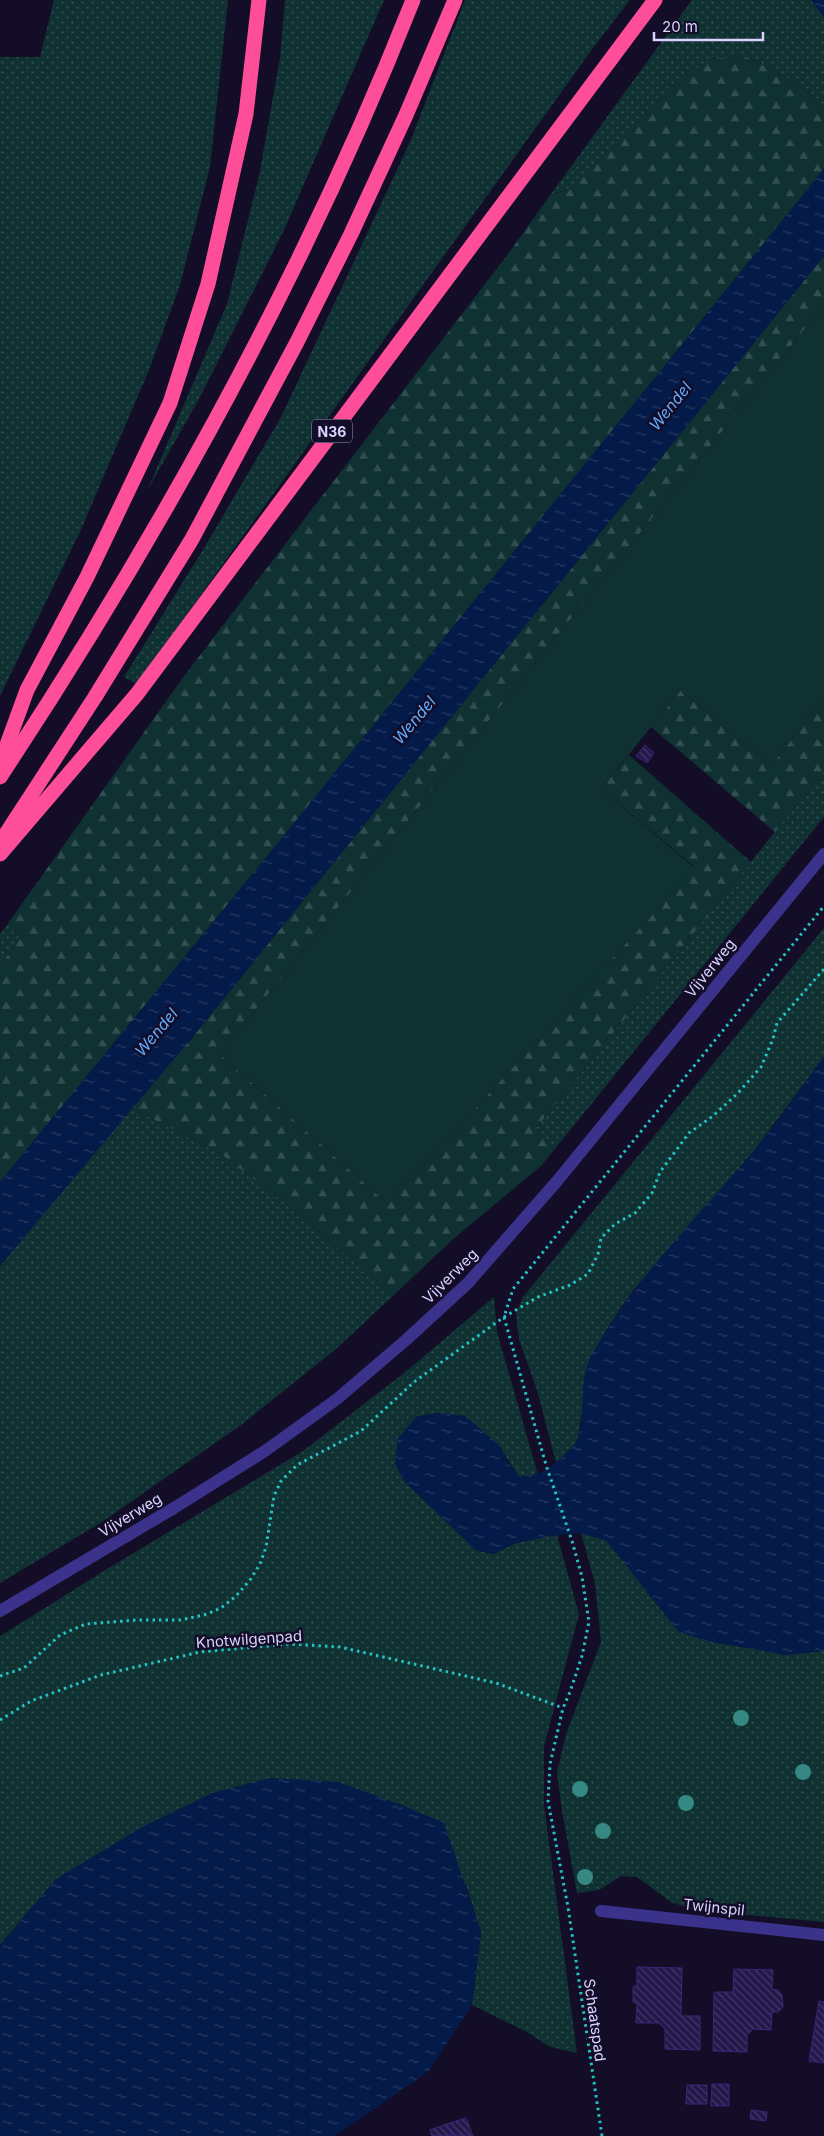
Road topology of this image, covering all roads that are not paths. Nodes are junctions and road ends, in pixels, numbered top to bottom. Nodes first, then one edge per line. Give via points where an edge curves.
1 (259, 0) edge
2 (413, 0) edge
3 (455, 0) edge
4 (654, 0) edge
5 (0, 764) edge
6 (0, 777) edge
7 (0, 843) edge
8 (0, 854) edge
9 (824, 854) edge
10 (0, 1611) edge
11 (601, 1911) dead end
12 (824, 1935) edge

1 - 5 highway via 246,114 208,284 170,403 87,577 27,690
2 - 6 highway via 345,163 273,314 96,627
3 - 7 highway via 351,234 192,539
4 - 8 highway, N36 via 137,694
9 - 10 street, Vijverweg via 558,1180 468,1283 406,1340 337,1399 265,1451
11 - 12 street, Twijnspil

